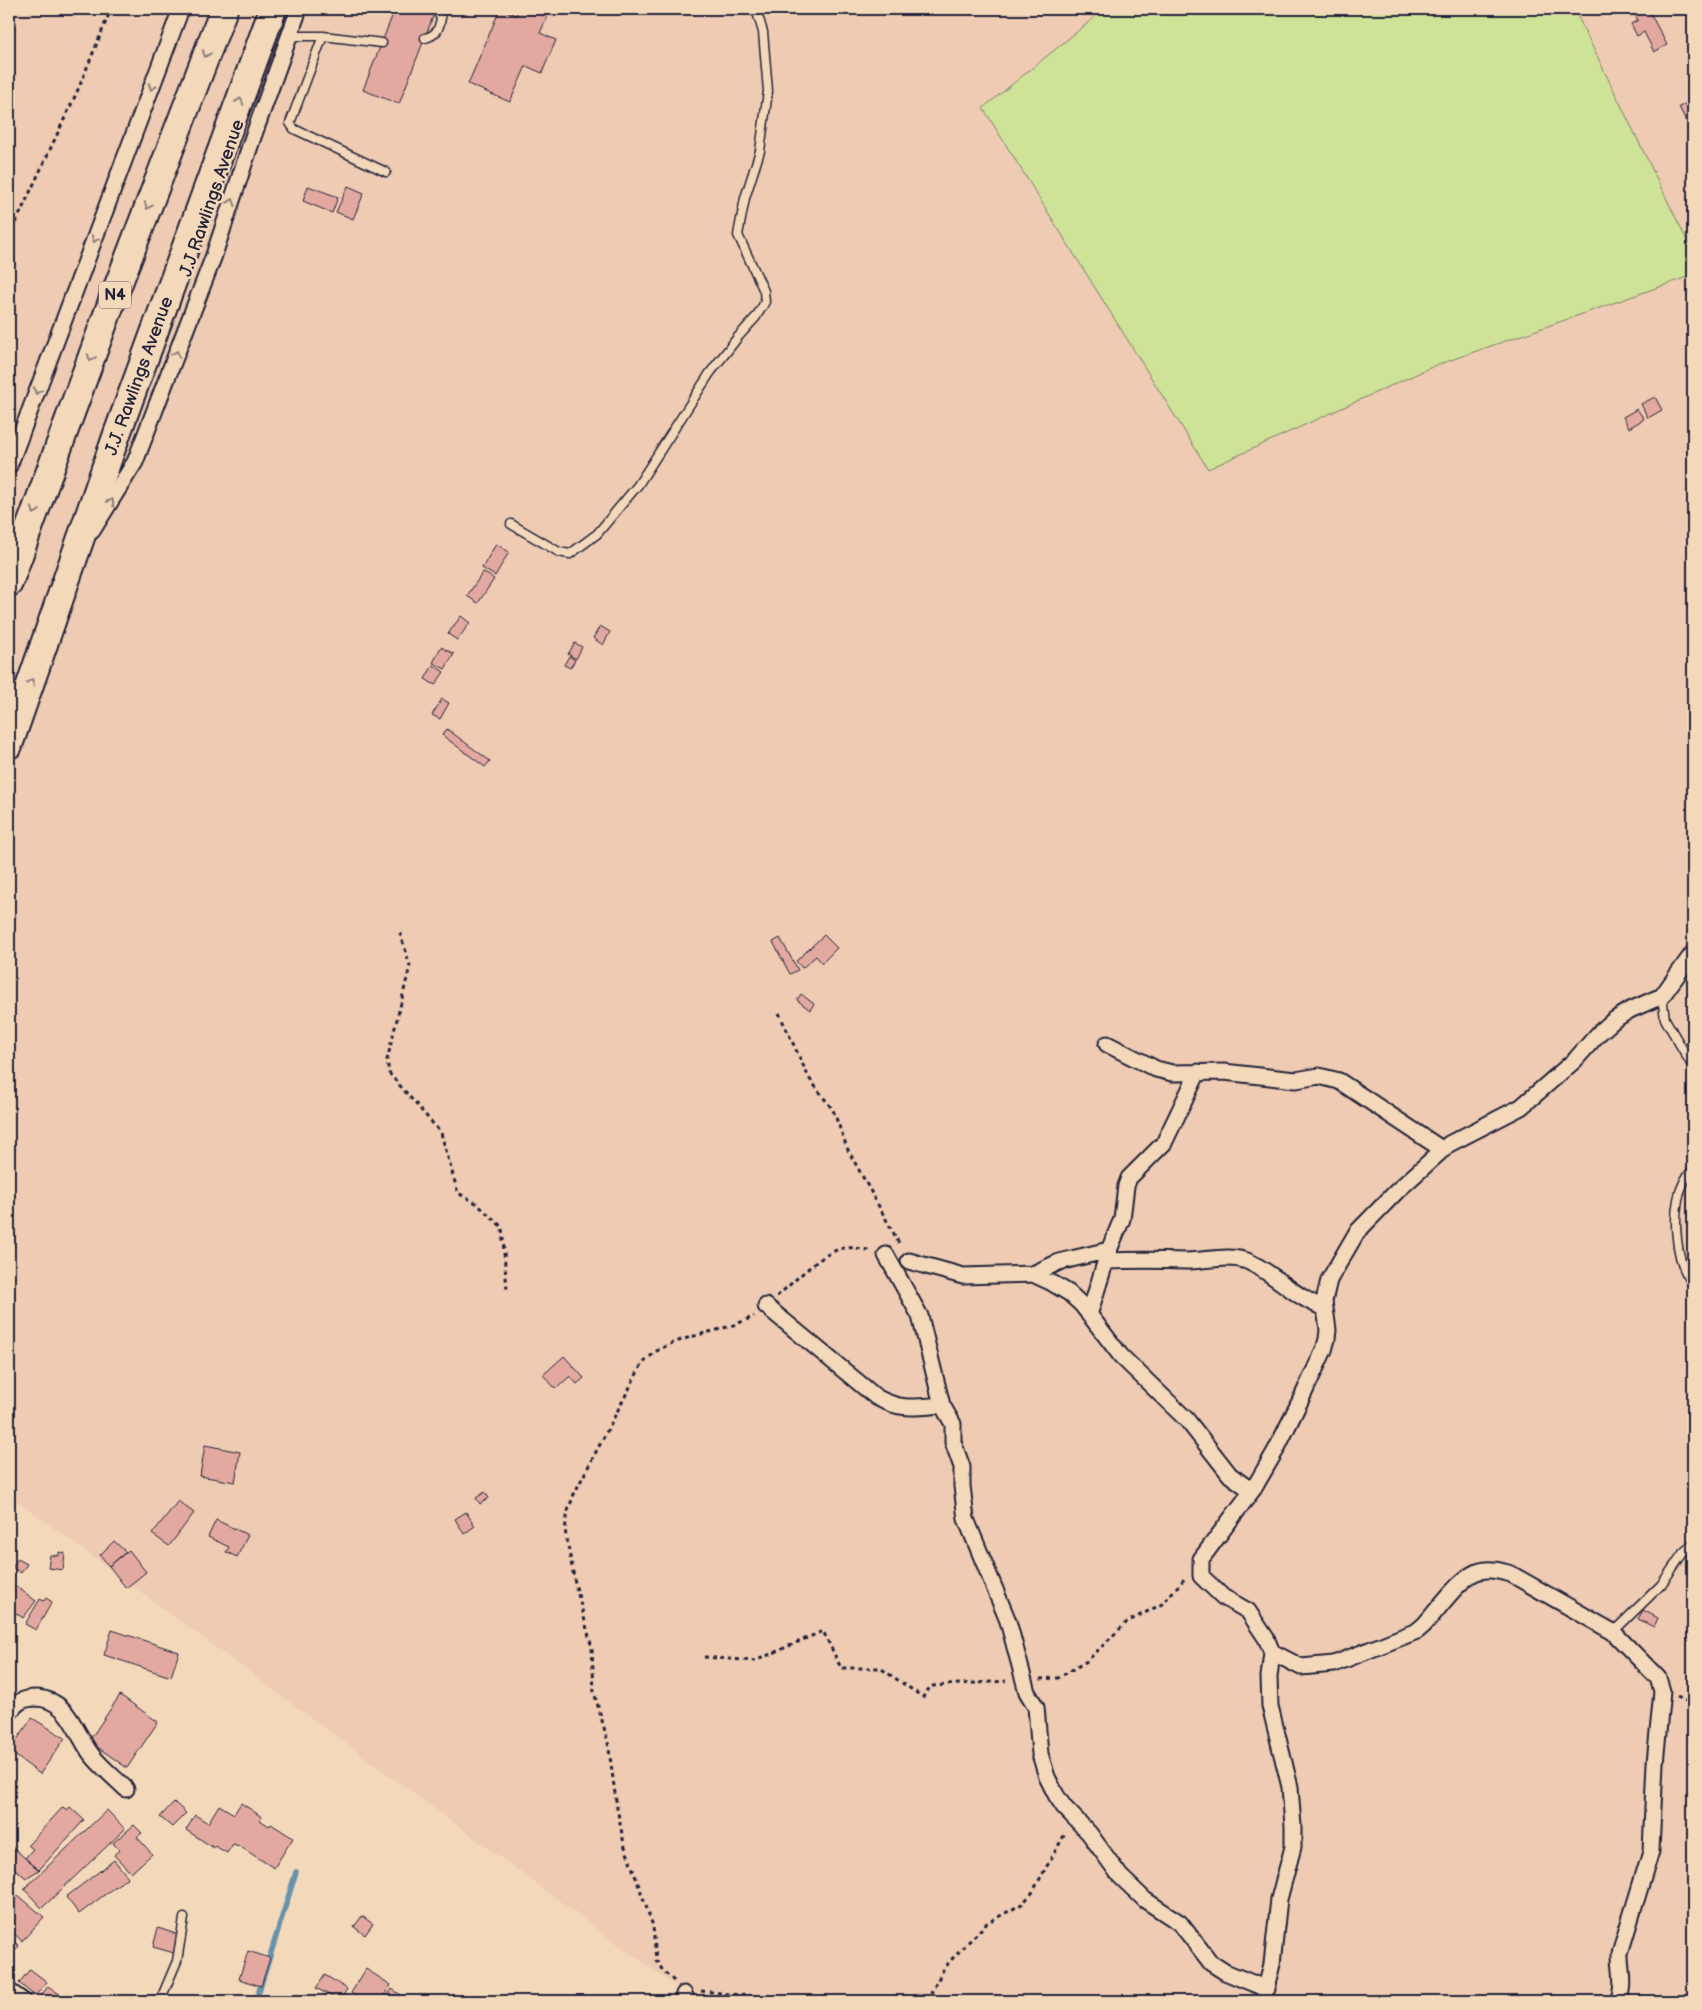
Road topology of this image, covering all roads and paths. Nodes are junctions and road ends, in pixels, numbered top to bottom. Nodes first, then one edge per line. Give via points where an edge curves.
1 (112, 9) edge
2 (181, 9) edge
3 (224, 9) edge
4 (273, 9) edge
5 (299, 9) edge
6 (436, 9) edge
7 (756, 9) edge
8 (289, 36) junction
9 (323, 36) junction
10 (425, 38) dead end
11 (382, 43) dead end
12 (386, 172) dead end
13 (9, 237) edge
14 (9, 466) edge
15 (511, 524) dead end
16 (75, 558) junction
17 (9, 583) edge
18 (9, 745) edge
19 (400, 933) dead end
20 (1693, 953) edge
21 (1662, 996) junction
22 (779, 1013) dead end
23 (1107, 1044) dead end
24 (1693, 1067) edge
25 (1198, 1072) junction
26 (1443, 1150) junction
27 (1693, 1169) edge
28 (886, 1255) joint
29 (1107, 1256) junction
30 (908, 1261) joint
31 (1033, 1274) junction
32 (1693, 1284) edge
33 (507, 1290) dead end
34 (766, 1306) junction
35 (1325, 1308) junction
36 (1089, 1315) junction
37 (942, 1405) junction
38 (1254, 1488) junction
39 (1693, 1544) edge
40 (1187, 1575) dead end
41 (1613, 1632) junction
42 (1272, 1652) junction
43 (704, 1657) dead end
44 (1038, 1679) dead end
45 (1009, 1681) dead end
46 (9, 1714) edge
47 (126, 1789) dead end
48 (1074, 1818) junction
49 (184, 1918) dead end
50 (9, 1991) edge
51 (1265, 1995) edge
52 (686, 1998) edge
53 (23, 2001) edge
54 (160, 2001) edge
55 (796, 2001) edge
56 (927, 2001) edge
57 (1618, 2001) edge

1 - 13 path
2 -> 14 street
3 -> 17 highway, N4
16 -> 4 highway, J.J. Rawlings Avenue
5 - 8 street, J.J Rawlings Avenue
6 - 10 lane via 441,18 439,28 434,36
7 - 15 lane via 763,32 768,91 760,151 738,236 766,302 710,374 638,485 597,534 570,554 559,552
8 - 9 lane
16 -> 8 street, J.J Rawlings Avenue via 135,462 213,258
9 - 11 lane
9 - 12 lane via 290,123 294,128
18 -> 16 highway, J.J. Rawlings Avenue
19 - 33 path via 410,966 387,1060 389,1073 441,1133 458,1193 476,1203 502,1227
20 - 21 street
21 - 24 lane via 1665,1019
21 - 26 street via 1614,1020 1575,1060 1521,1107
22 - 30 path via 809,1078 833,1110 848,1150
23 - 25 street via 1156,1069 1172,1073
25 - 26 street via 1289,1079 1330,1077
25 - 29 street via 1164,1143 1129,1178 1122,1219
26 - 35 street via 1357,1232 1329,1280
27 - 32 lane via 1684,1181 1677,1210 1677,1243 1682,1265
28 - 34 path via 860,1248 843,1248 827,1255
28 - 37 street via 920,1316
29 - 31 street via 1059,1262
29 - 35 street via 1186,1261 1242,1259 1312,1304
29 - 36 street
30 - 31 street via 963,1276
31 - 36 street via 1069,1293
34 - 37 street via 876,1397 902,1408
34 - 52 path via 741,1323 658,1349 642,1364 574,1494 565,1530 592,1648 594,1692 608,1742 624,1844 653,1926 656,1960
35 - 38 street via 1328,1330 1324,1350
36 - 38 street via 1121,1356 1187,1420 1230,1475 1245,1486
37 - 48 street via 953,1424 966,1519 1008,1621 1027,1692 1036,1707 1040,1754 1047,1777
38 - 42 street via 1201,1559 1201,1576 1223,1597 1248,1611
39 - 41 lane via 1661,1585
40 - 44 path via 1162,1604 1127,1622 1087,1661 1058,1678
41 - 42 street via 1511,1574 1480,1570 1467,1577 1417,1631 1343,1662 1301,1667
41 - 57 street via 1658,1678 1662,1691 1651,1851 1620,1953 1623,1980
42 - 51 street via 1270,1706 1290,1787 1293,1847 1279,1899
43 - 45 path via 755,1661 823,1631 841,1668 880,1668 923,1697 931,1686
46 - 47 street via 15,1704 28,1698 60,1705 91,1754
48 - 51 street via 1120,1876 1145,1900 1180,1923 1211,1963
48 - 56 path via 1032,1893 1022,1904 987,1923 951,1960
49 - 54 lane via 176,1960
50 - 53 street
52 - 55 path via 704,1990

